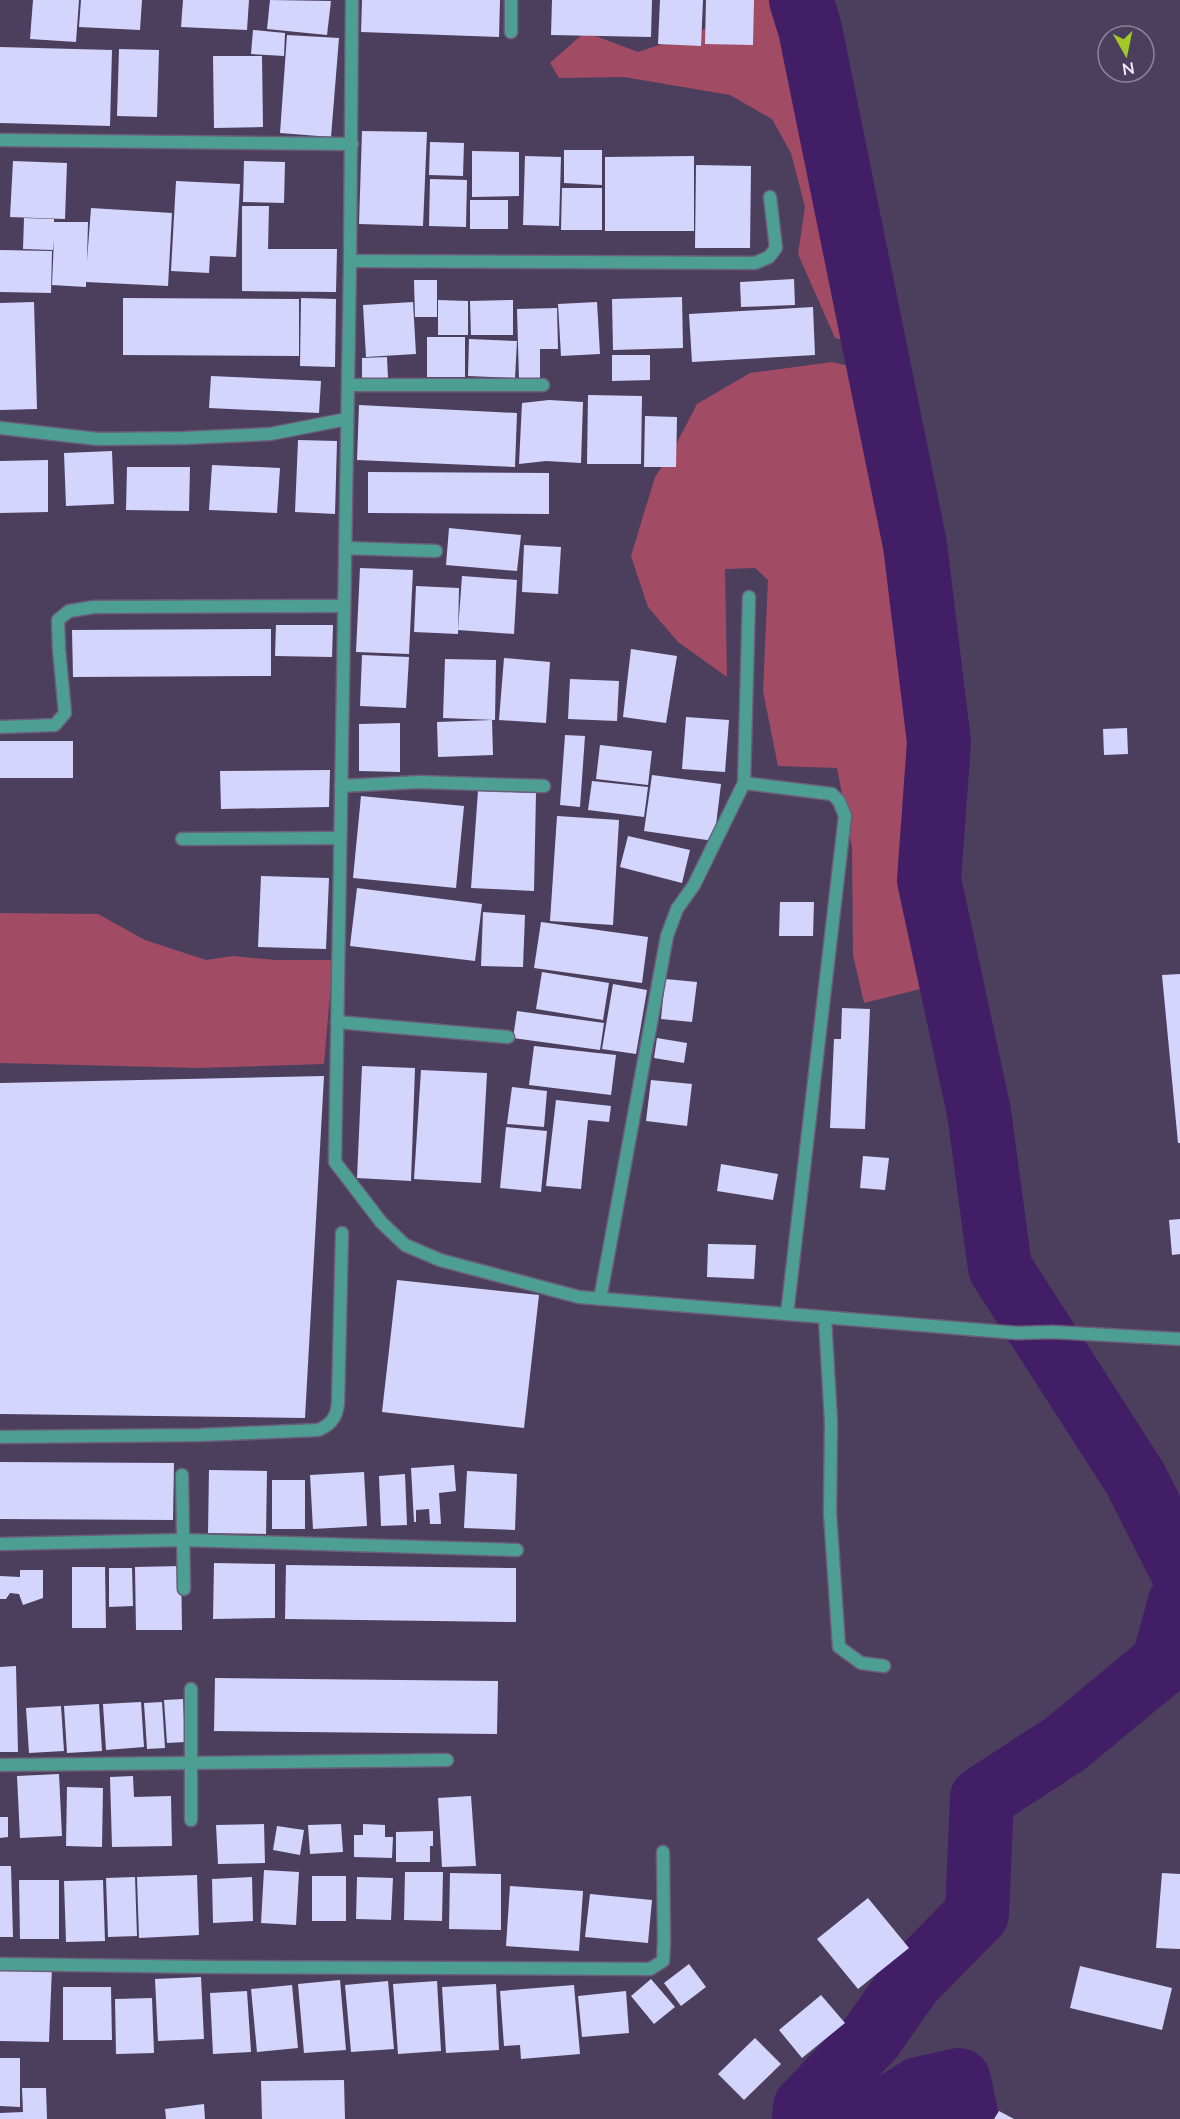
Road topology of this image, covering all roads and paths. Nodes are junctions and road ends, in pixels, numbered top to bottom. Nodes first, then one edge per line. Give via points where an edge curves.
1 (352, 0) edge
2 (511, 0) edge
3 (511, 32) dead end
4 (0, 140) edge
5 (352, 144) junction
6 (770, 197) dead end
7 (350, 261) junction
8 (348, 384) junction
9 (543, 385) dead end
10 (347, 419) junction
11 (0, 428) edge
12 (345, 548) junction
13 (436, 551) dead end
14 (749, 597) dead end
15 (344, 606) junction
16 (0, 727) edge
17 (744, 783) junction
18 (341, 786) junction
19 (544, 786) dead end
20 (340, 838) junction
21 (182, 839) dead end
22 (337, 1022) junction
23 (508, 1036) dead end
24 (342, 1233) dead end
25 (600, 1299) junction
26 (787, 1314) junction
27 (825, 1318) junction
28 (1180, 1339) edge
29 (0, 1437) edge
30 (182, 1475) dead end
31 (184, 1540) junction
32 (0, 1544) edge
33 (517, 1550) dead end
34 (184, 1589) dead end
35 (884, 1666) dead end
36 (191, 1689) dead end
37 (447, 1760) dead end
38 (192, 1763) junction
39 (0, 1765) edge
40 (191, 1820) dead end
41 (663, 1852) dead end
42 (0, 1964) edge

1 - 5 street
2 - 3 street
4 - 5 street
5 - 7 street
6 - 7 street via 776,248 769,257 755,263
7 - 8 street
8 - 9 street
8 - 10 street
10 - 11 street via 270,435 184,438 98,439
10 - 12 street
12 - 13 street
12 - 15 street
14 - 17 street
15 - 16 street via 94,607 69,611 58,620 65,713 55,725
15 - 18 street
17 - 25 street via 694,885 677,909 667,936
17 - 26 street via 832,794 845,816
18 - 19 street via 419,782
18 - 20 street
20 - 21 street
20 - 22 street
22 - 23 street
22 - 25 street via 335,1162 381,1222 405,1245 440,1260 579,1297
24 - 29 street via 338,1403 328,1426 318,1430 200,1435
25 - 26 street
26 - 27 street
27 - 28 street via 1017,1333
27 - 35 street via 831,1422 830,1513 839,1647 861,1663
30 - 31 street
31 - 32 street
31 - 33 street
31 - 34 street
36 - 38 street
37 - 38 street
38 - 39 street
38 - 40 street
41 - 42 street via 663,1961 650,1969

